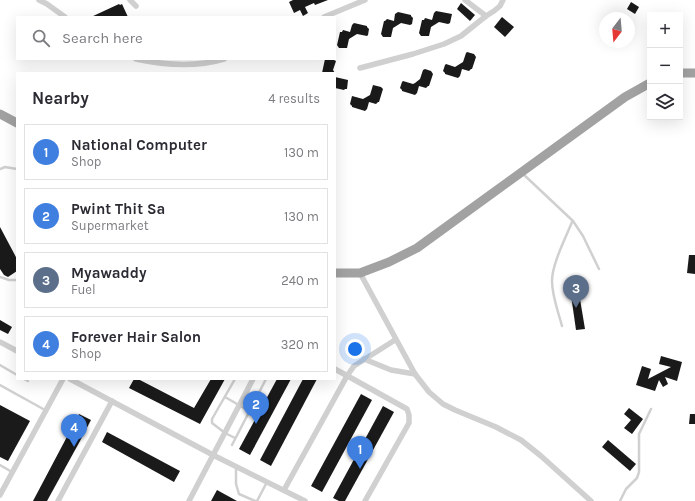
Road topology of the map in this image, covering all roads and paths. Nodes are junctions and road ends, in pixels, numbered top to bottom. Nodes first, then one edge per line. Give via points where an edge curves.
1 (39, 0) edge
2 (130, 0) edge
3 (365, 0) edge
4 (465, 0) edge
5 (503, 0) edge
6 (136, 6) dead end
7 (64, 16) edge
8 (326, 16) edge
9 (486, 16) junction
10 (141, 60) edge
11 (221, 60) edge
12 (360, 68) dead end
13 (695, 72) edge
14 (683, 73) edge
15 (648, 84) edge
16 (0, 114) edge
17 (16, 122) edge
18 (0, 169) edge
19 (16, 169) edge
20 (522, 173) junction
21 (573, 221) junction
22 (599, 269) dead end
23 (360, 273) junction
24 (336, 274) edge
25 (0, 277) edge
26 (16, 280) edge
27 (562, 326) dead end
28 (395, 340) junction
29 (0, 342) edge
30 (16, 350) edge
31 (364, 359) junction
32 (0, 365) edge
33 (336, 370) edge
34 (16, 374) edge
35 (415, 374) junction
36 (347, 376) junction
37 (62, 380) edge
38 (72, 380) edge
39 (234, 380) edge
40 (252, 380) edge
41 (265, 380) edge
42 (0, 385) edge
43 (225, 397) junction
44 (112, 401) junction
45 (239, 405) junction
46 (651, 409) dead end
47 (46, 410) junction
48 (249, 411) junction
49 (225, 433) junction
50 (235, 438) junction
51 (232, 445) dead end
52 (213, 455) junction
53 (0, 465) edge
54 (236, 466) junction
55 (12, 472) junction
56 (267, 482) junction
57 (284, 490) junction
58 (0, 495) edge
59 (58, 501) edge
60 (189, 501) edge
61 (256, 501) edge
62 (305, 501) edge
63 (365, 501) edge
64 (591, 501) edge
65 (620, 501) edge

1 - 7 street
2 - 6 street
3 - 8 street
4 - 9 street
5 - 9 street via 500,6
9 - 12 street via 461,36 444,44
10 - 11 street via 191,64
13 - 14 highway
15 - 20 highway via 625,97
16 - 17 highway
18 - 19 lane
20 - 21 lane
20 - 23 highway via 417,248
21 - 22 lane
21 - 27 lane via 552,279
23 - 24 highway
23 - 28 street
25 - 26 lane
28 - 31 street
28 - 35 street
29 - 30 street
31 - 35 street via 391,370
31 - 36 street via 354,366
32 - 34 lane
33 - 36 street
35 - 64 street via 429,392 443,404 521,440
36 - 57 street
36 - 63 street via 407,408 409,415 409,423
37 - 47 street
38 - 44 street
39 - 43 lane
40 - 45 street
41 - 48 lane
42 - 47 lane
43 - 45 lane
43 - 49 lane via 212,423
44 - 52 street
44 - 59 street
45 - 48 lane
45 - 49 street
46 - 65 lane via 640,434 637,478 626,489
47 - 55 street
48 - 50 lane
49 - 50 lane
49 - 52 street
50 - 51 lane
52 - 54 street
52 - 60 street
53 - 55 lane
54 - 56 street
54 - 61 lane via 239,494
55 - 58 street
56 - 57 street
56 - 61 lane
57 - 62 street

